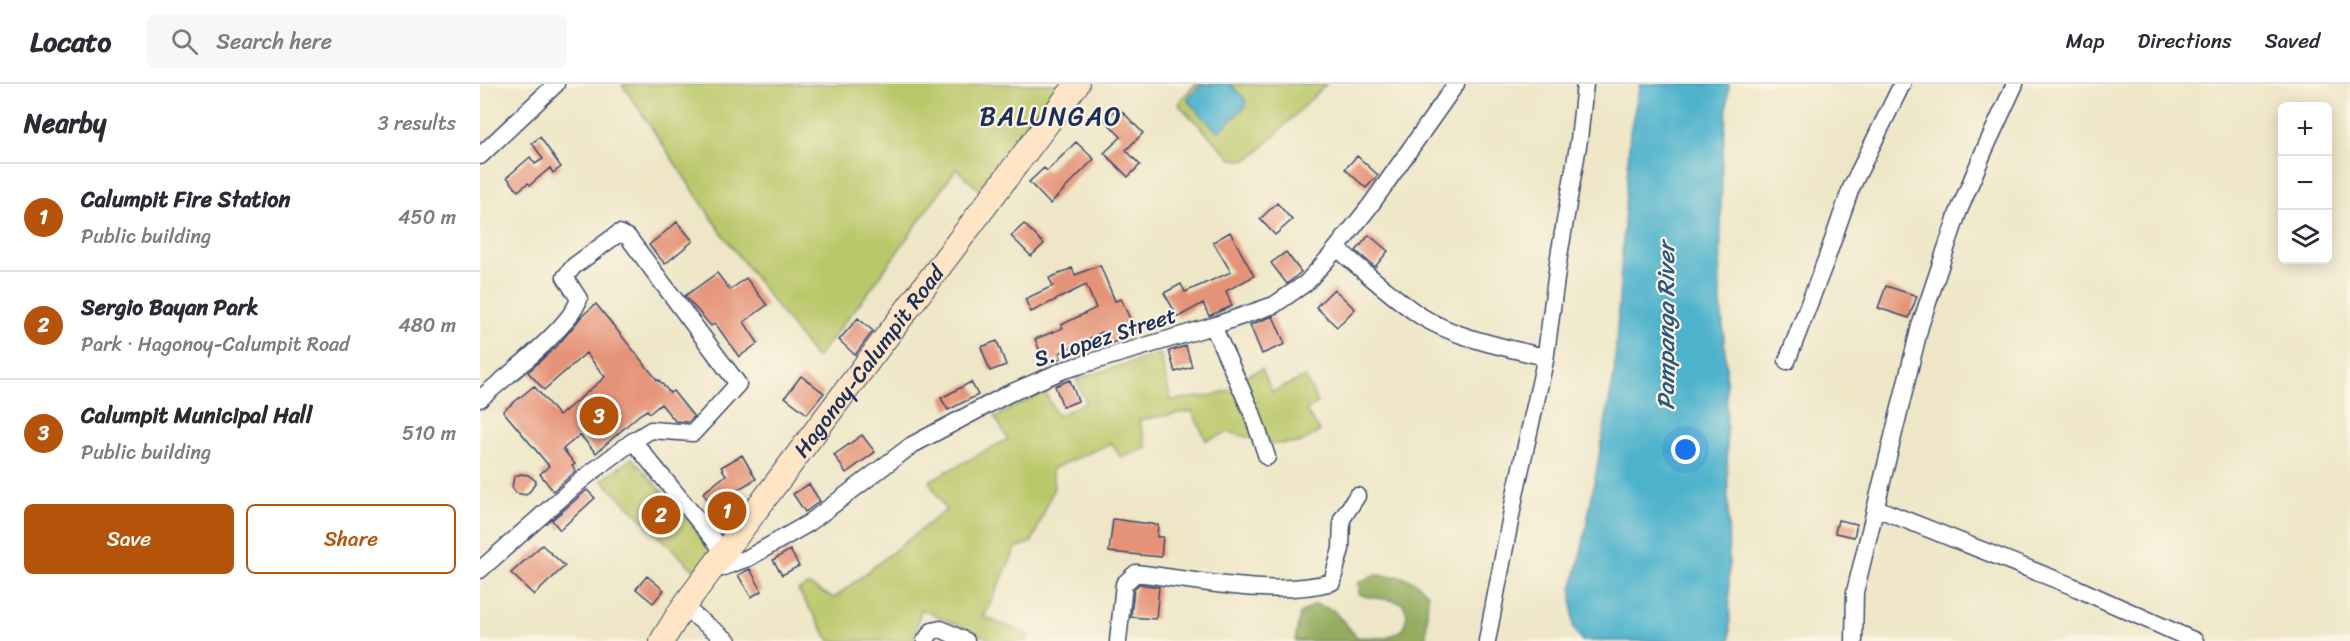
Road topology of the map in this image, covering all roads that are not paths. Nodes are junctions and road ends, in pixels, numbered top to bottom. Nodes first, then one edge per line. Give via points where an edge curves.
1 (556, 84) edge
2 (1077, 84) edge
3 (1456, 84) edge
4 (1585, 84) edge
5 (1902, 84) edge
6 (2015, 84) edge
7 (480, 156) edge
8 (1336, 248) junction
9 (1213, 326) junction
10 (1545, 357) junction
11 (1787, 361) dead end
12 (480, 399) edge
13 (633, 441) junction
14 (1266, 457) dead end
15 (1357, 496) dead end
16 (1876, 508) junction
17 (724, 552) junction
18 (480, 570) edge
19 (710, 573) junction
20 (683, 607) junction
21 (662, 641) edge
22 (728, 641) edge
23 (925, 641) edge
24 (966, 641) edge
25 (1118, 641) edge
26 (1487, 641) edge
27 (1854, 641) edge
28 (2195, 641) edge

1 - 7 street
2 - 17 main road, Hagonoy-Calumpit Road
3 - 8 street, S. Lopez Street
4 - 10 street
5 - 11 street via 1851,188
6 - 16 street via 1958,213 1920,326
8 - 9 street, S. Lopez Street via 1306,283 1274,305
8 - 10 street via 1420,316 1464,336
9 - 14 street via 1252,413
9 - 19 street, S. Lopez Street via 1064,370 1008,394 912,445 809,523 748,558
10 - 26 street
12 - 13 street via 554,334 576,309 579,299 565,277 620,233 628,237 738,384 693,433 651,430
13 - 17 street
13 - 18 street via 584,478
15 - 25 street via 1342,519 1341,549 1332,582 1272,589 1136,573 1124,584
16 - 27 street via 1855,592
16 - 28 street via 2072,585
17 - 19 main road, Hagonoy-Calumpit Road
19 - 20 main road, Hagonoy-Calumpit Road
20 - 21 main road, Hagonoy-Calumpit Road
20 - 22 street
23 - 24 street via 932,631 941,629

